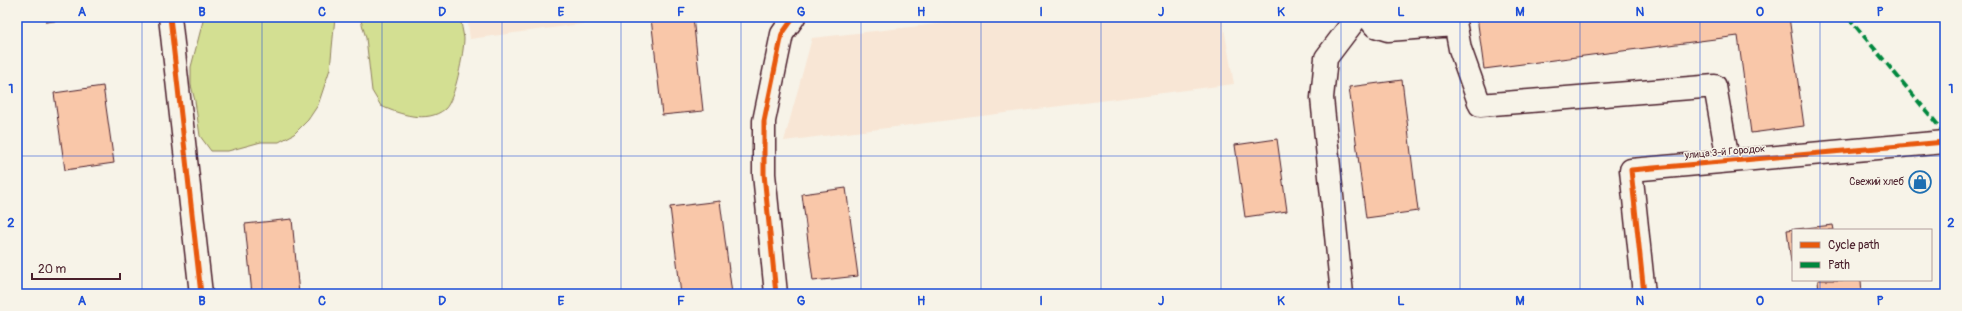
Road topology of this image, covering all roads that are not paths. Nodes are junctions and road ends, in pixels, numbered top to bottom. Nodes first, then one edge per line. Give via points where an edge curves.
1 (170, 17) edge
2 (794, 17) edge
3 (1357, 17) edge
4 (1368, 17) edge
5 (1455, 21) edge
6 (1945, 142) edge
7 (1728, 160) junction
8 (201, 294) edge
9 (776, 294) edge
10 (1342, 294) edge
11 (1644, 294) edge

1 - 8 street
2 - 9 street via 782,34 764,121 764,174
3 - 10 street via 1326,58 1322,98
4 - 5 street via 1375,26 1388,30
5 - 7 street via 1460,49 1480,105 1716,86
6 - 7 street, улица 3-й Городок
7 - 11 street, улица 3-й Городок via 1631,170

